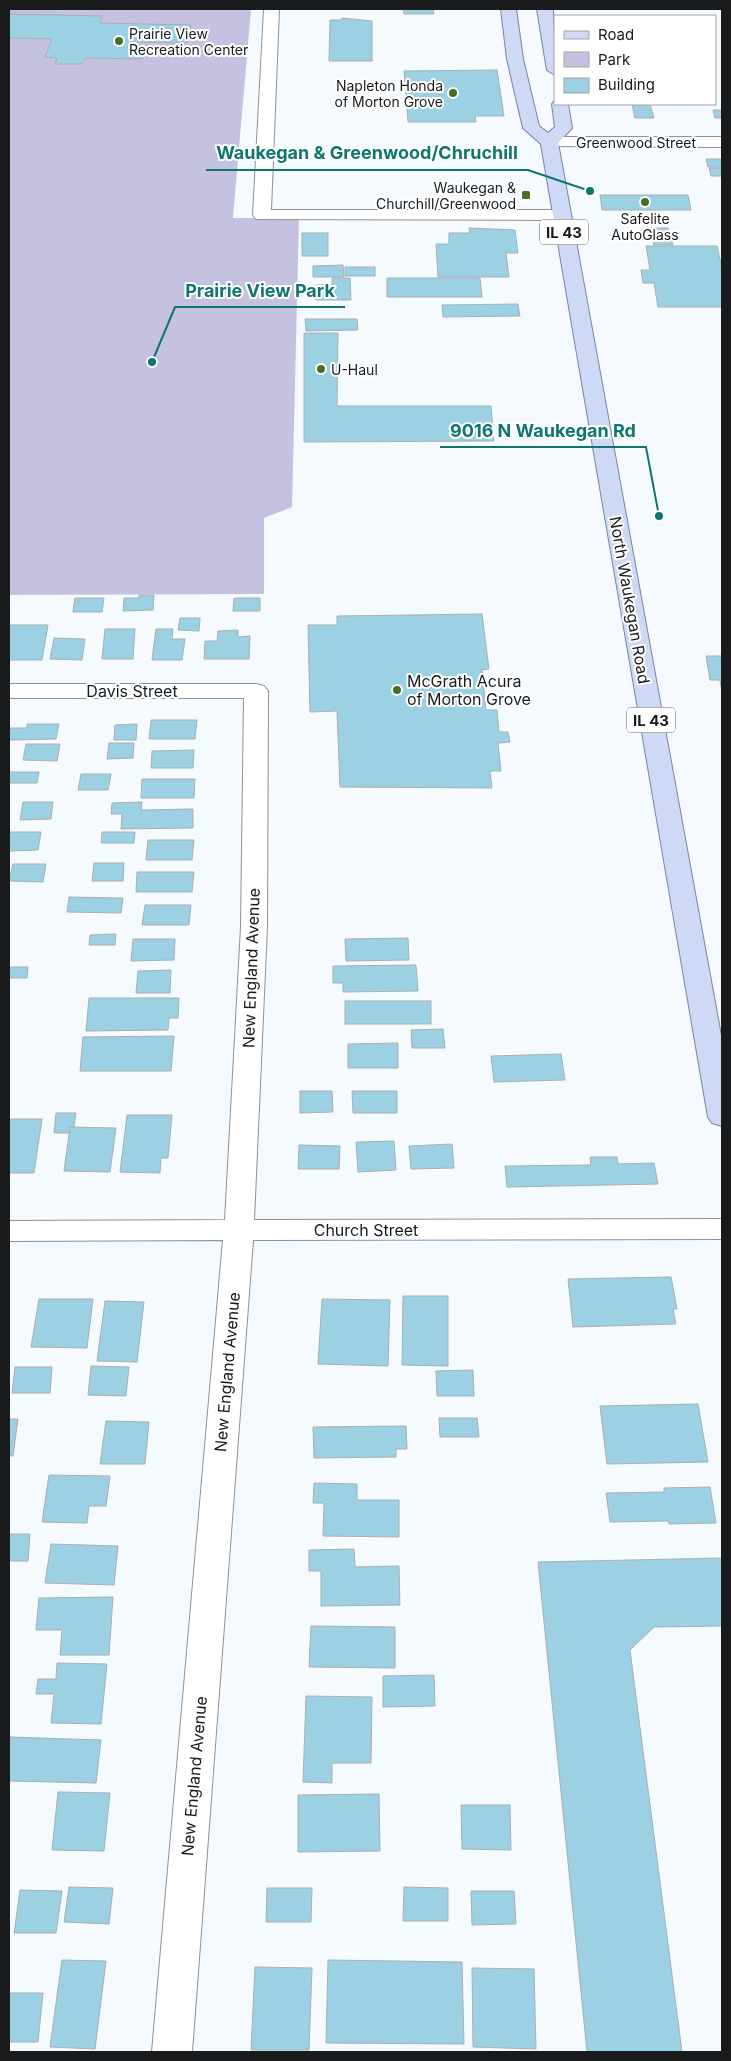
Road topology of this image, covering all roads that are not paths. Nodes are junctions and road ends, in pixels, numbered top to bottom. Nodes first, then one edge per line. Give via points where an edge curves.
1 (271, 9) edge
2 (508, 9) edge
3 (546, 10) edge
4 (554, 63) edge
5 (560, 105) edge
6 (549, 142) junction
7 (722, 142) edge
8 (561, 215) junction
9 (9, 691) edge
10 (256, 691) joint
11 (722, 1117) edge
12 (722, 1229) edge
13 (238, 1230) junction
14 (9, 1231) edge
15 (172, 2052) edge

1 - 8 street via 262,215
2 - 6 main road via 515,59 531,128
3 - 4 main road
5 - 6 main road via 564,128
6 - 7 street, Greenwood Street
6 - 8 main road, North Waukegan Road / IL 43
8 - 11 main road, North Waukegan Road / IL 43
9 - 10 street, Davis Street
10 - 13 street, New England Avenue via 254,927
12 - 13 street, Church Street
13 - 14 street, Church Street
13 - 15 street, New England Avenue

